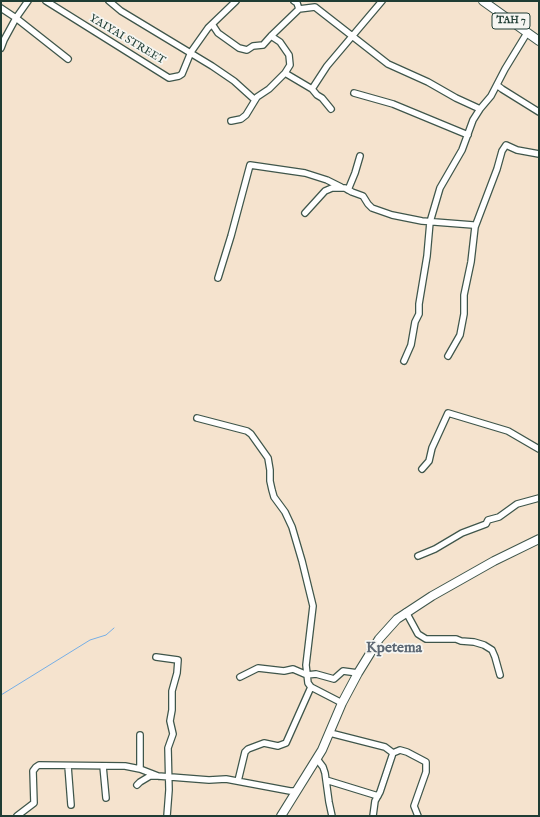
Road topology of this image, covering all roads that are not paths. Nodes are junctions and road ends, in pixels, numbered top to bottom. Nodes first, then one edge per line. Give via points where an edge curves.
1 (28, 1) edge
2 (46, 1) edge
3 (109, 1) edge
4 (236, 1) edge
5 (382, 1) edge
6 (483, 1) edge
7 (299, 2) edge
8 (308, 7) junction
9 (1, 8) edge
10 (299, 9) junction
11 (16, 18) junction
12 (212, 24) junction
13 (527, 33) junction
14 (270, 36) junction
15 (352, 36) junction
16 (539, 41) edge
17 (1, 48) edge
18 (191, 52) junction
19 (68, 58) dead end
20 (285, 73) junction
21 (497, 85) junction
22 (312, 89) junction
23 (354, 93) dead end
24 (254, 100) junction
25 (331, 109) dead end
26 (480, 109) junction
27 (539, 112) edge
28 (231, 121) dead end
29 (468, 135) junction
30 (539, 154) edge
31 (360, 156) dead end
32 (346, 189) junction
33 (305, 213) dead end
34 (430, 222) junction
35 (475, 227) junction
36 (218, 278) dead end
37 (448, 356) dead end
38 (404, 361) dead end
39 (197, 418) dead end
40 (539, 449) edge
41 (422, 469) dead end
42 (539, 498) edge
43 (539, 540) edge
44 (418, 556) dead end
45 (406, 612) junction
46 (156, 657) dead end
47 (358, 673) junction
48 (307, 675) junction
49 (500, 675) dead end
50 (240, 677) dead end
51 (311, 687) junction
52 (342, 703) junction
53 (330, 733) junction
54 (140, 735) dead end
55 (393, 753) junction
56 (317, 759) junction
57 (68, 766) junction
58 (103, 766) junction
59 (140, 769) junction
60 (158, 776) junction
61 (168, 777) junction
62 (326, 780) junction
63 (238, 782) junction
64 (137, 785) dead end
65 (296, 791) junction
66 (378, 796) junction
67 (106, 798) dead end
68 (71, 805) dead end
69 (17, 816) edge
70 (167, 816) edge
71 (281, 816) edge
72 (332, 816) edge
73 (373, 816) edge
74 (418, 816) edge

1 - 11 street
2 - 18 street, YAIYAI STREET via 169,78 182,74
3 - 18 street via 156,33
4 - 12 street, YAIYAI STREET
5 - 15 street
6 - 13 highway, TAH 7
7 - 8 street
7 - 10 street
8 - 10 street
8 - 15 street via 315,7
9 - 11 street
10 - 14 street
11 - 17 street
11 - 19 street
12 - 14 street via 218,33 239,48 247,50 253,46 263,45
12 - 18 street, YAIYAI STREET
13 - 16 highway, TAH 7
13 - 21 street
14 - 20 street via 280,42 288,55 290,65
15 - 22 street
15 - 26 street via 388,64
18 - 24 street via 225,75
20 - 22 street
20 - 24 street
21 - 26 street
21 - 27 street
22 - 25 street
23 - 29 street via 393,104
24 - 28 street via 246,115
26 - 29 street
29 - 34 street via 440,188
30 - 35 street via 506,145 504,147
31 - 32 street via 355,173
32 - 33 street via 332,188 325,191
32 - 34 street via 363,196 372,208 378,211
32 - 36 street via 304,173 250,165
34 - 35 street via 473,224
34 - 38 street via 419,314
35 - 37 street via 460,335
39 - 48 street via 246,431 268,458 274,497 288,518 313,606
40 - 41 street via 508,431 448,413 432,448 430,461
42 - 44 street via 517,504 499,517 488,520 486,524 462,533
43 - 45 highway via 494,561
45 - 47 highway via 397,618 379,640
45 - 49 street via 418,634 426,639 456,639 484,645 492,650
46 - 61 street via 178,660 172,694 170,721 173,734 168,748
47 - 48 street via 344,671 334,679 316,674
47 - 52 highway
48 - 50 street via 293,669 288,671 258,668
48 - 51 street
51 - 52 street
51 - 63 street via 286,743 278,746 264,743 248,749 245,752
52 - 53 highway
53 - 55 street via 385,747
53 - 56 highway
54 - 59 street
55 - 66 street
55 - 74 street via 400,750 426,762 426,772 414,806
56 - 62 street via 323,767
56 - 65 highway
57 - 58 street
57 - 68 street
57 - 69 street via 41,764 36,767 32,774 34,803
58 - 59 street
58 - 67 street
59 - 60 street
60 - 61 street
60 - 64 street via 150,776
61 - 63 street via 226,779
61 - 70 street
62 - 66 street
62 - 72 street
63 - 65 street
65 - 71 highway
66 - 73 street

